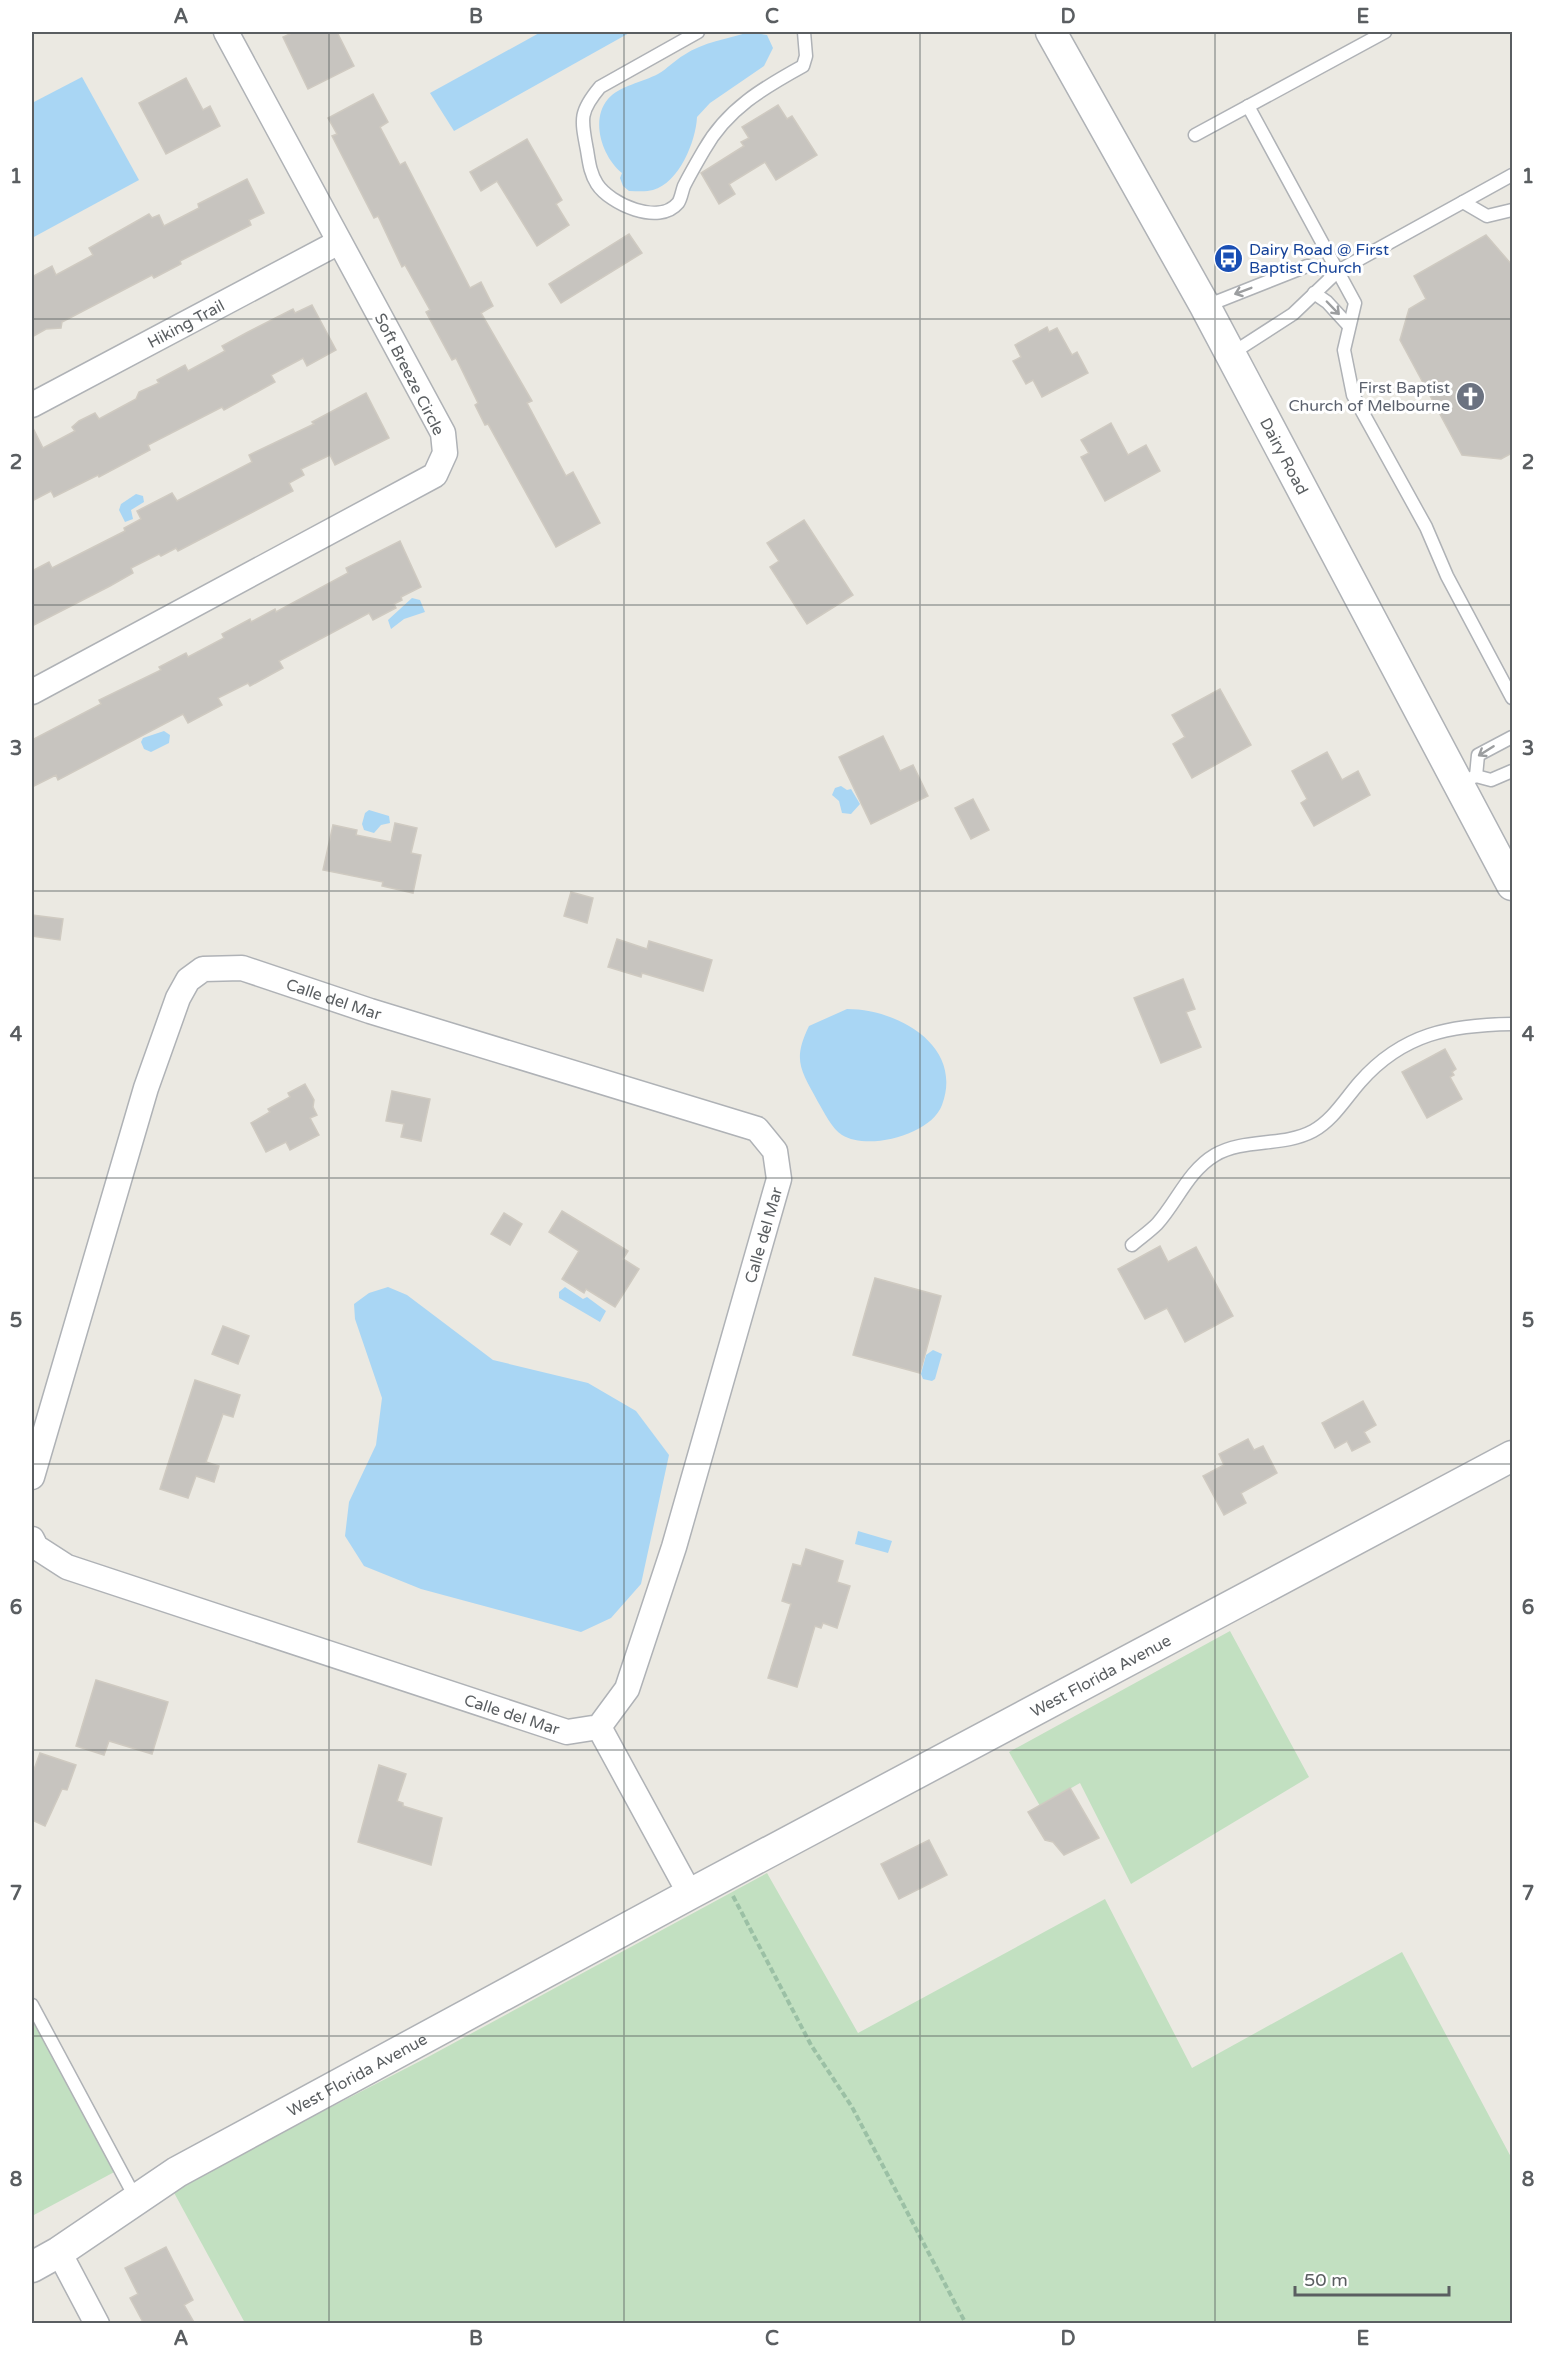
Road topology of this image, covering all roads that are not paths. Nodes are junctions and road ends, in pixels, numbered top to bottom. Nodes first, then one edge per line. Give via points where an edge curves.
1 (226, 32) edge
2 (698, 32) edge
3 (804, 32) edge
4 (1051, 32) edge
5 (1385, 32) edge
6 (1248, 106) junction
7 (1195, 135) dead end
8 (1512, 175) edge
9 (1463, 202) junction
10 (1512, 210) edge
11 (339, 242) junction
12 (1338, 271) junction
13 (1314, 293) junction
14 (1205, 306) junction
15 (1349, 326) junction
16 (1231, 354) junction
17 (32, 405) edge
18 (32, 692) edge
19 (1512, 698) edge
20 (1512, 737) edge
21 (1512, 771) edge
22 (1467, 779) junction
23 (1512, 885) edge
24 (1512, 1024) edge
25 (1132, 1245) dead end
26 (1512, 1456) edge
27 (32, 1477) edge
28 (32, 1539) edge
29 (599, 1727) junction
30 (690, 1894) junction
31 (32, 2005) edge
32 (136, 2200) junction
33 (59, 2252) junction
34 (32, 2267) edge
35 (97, 2324) edge

1 - 11 street, Soft Breeze Circle
2 - 3 lane via 600,87 581,119 590,171 598,186 633,210 666,212 678,203 715,130 744,101 803,66
4 - 14 street, Dairy Road
5 - 6 lane
6 - 7 lane
6 - 12 lane
8 - 9 lane
9 - 10 lane via 1487,216
9 - 12 lane
11 - 17 street, Hiking Trail
11 - 18 street, Soft Breeze Circle via 443,433 445,453 435,475
12 - 13 lane
12 -> 14 lane via 1307,266
12 - 15 lane via 1355,303
13 -> 15 lane
13 - 16 lane via 1293,314
14 - 16 street, Dairy Road
15 - 19 lane via 1344,350 1353,395 1426,527 1447,576
16 - 22 street, Dairy Road
20 -> 22 lane via 1478,755
21 - 22 lane via 1491,780
22 - 23 street, Dairy Road
24 - 25 lane via 1468,1025 1427,1034 1389,1053 1334,1114 1312,1131 1214,1155 1191,1175 1157,1224
26 - 30 street, West Florida Avenue
27 - 29 street, Calle del Mar via 146,1088 178,998 188,980 203,969 242,968 757,1129 775,1151 779,1179 674,1547 627,1689
28 - 29 street, Calle del Mar via 67,1567 567,1732
29 - 30 street
30 - 32 street, West Florida Avenue via 177,2172
31 - 32 lane
32 - 33 street, West Florida Avenue
33 - 34 street, West Florida Avenue
33 - 35 street

